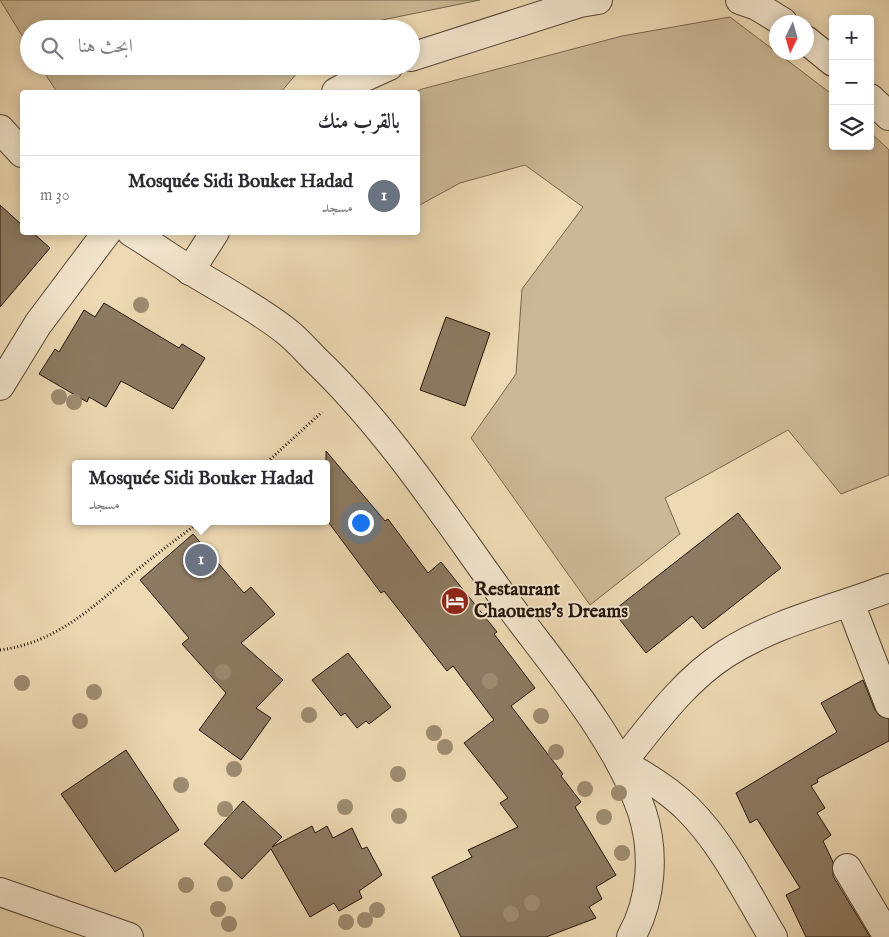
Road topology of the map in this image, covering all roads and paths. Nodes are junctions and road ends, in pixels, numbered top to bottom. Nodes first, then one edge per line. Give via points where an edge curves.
1 (598, 0) edge
2 (740, 0) edge
3 (772, 15) edge
4 (814, 47) edge
5 (420, 54) edge
6 (831, 60) edge
7 (369, 75) edge
8 (340, 90) edge
9 (874, 102) edge
10 (889, 116) edge
11 (0, 129) edge
12 (20, 151) edge
13 (105, 235) edge
14 (136, 235) edge
15 (213, 235) edge
16 (190, 270) junction
17 (0, 386) edge
18 (346, 390) junction
19 (269, 460) edge
20 (196, 525) edge
21 (889, 588) edge
22 (850, 603) junction
23 (0, 650) edge
24 (889, 704) edge
25 (622, 763) junction
26 (847, 868) dead end
27 (0, 892) edge
28 (129, 937) edge
29 (630, 937) edge
30 (773, 937) edge
31 (888, 937) edge

1 - 5 street
2 - 3 street
4 - 6 street
7 - 8 street
9 - 10 street
11 - 12 street
13 - 17 street via 38,324
14 - 16 street
15 - 16 street
16 - 18 street via 250,305 287,332
18 - 19 path
18 - 25 street via 389,441
20 - 23 path via 70,624 31,644
21 - 22 street
22 - 24 street
22 - 25 street via 763,633 726,653 660,715
25 - 29 street via 642,813 650,852 643,906
25 - 30 street via 666,789 710,834
26 - 31 street
27 - 28 street

